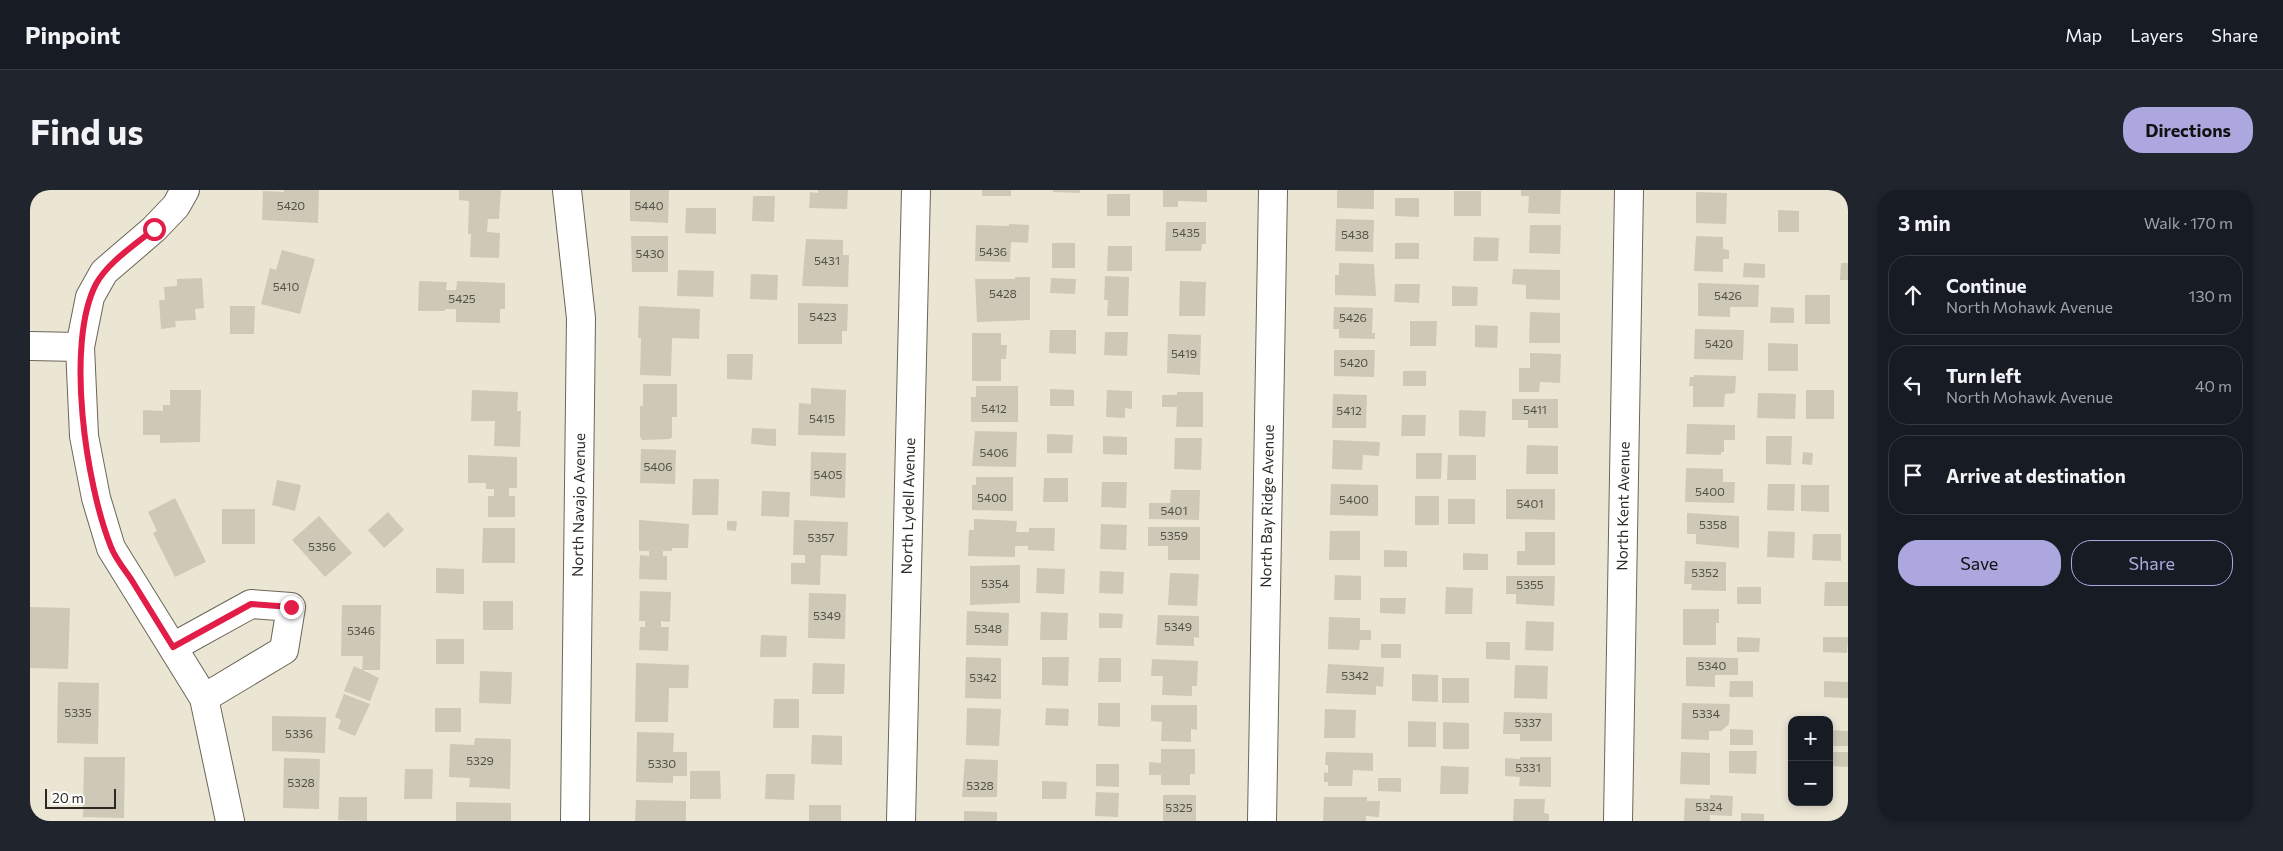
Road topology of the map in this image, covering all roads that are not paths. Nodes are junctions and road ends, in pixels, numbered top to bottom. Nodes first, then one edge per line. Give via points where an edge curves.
1 (185, 190) edge
2 (567, 190) edge
3 (916, 190) edge
4 (1273, 190) edge
5 (1629, 190) edge
6 (30, 346) edge
7 (80, 347) junction
8 (173, 647) junction
9 (204, 698) junction
10 (230, 821) edge
11 (575, 821) edge
12 (901, 821) edge
13 (1262, 821) edge
14 (1618, 821) edge

1 - 7 street via 176,206 154,229 104,272 90,297
2 - 11 street, North Navajo Avenue via 581,318
3 - 12 street, North Lydell Avenue
4 - 13 street, North Bay Ridge Avenue
5 - 14 street, North Kent Avenue
6 - 7 street
7 - 8 street via 84,436 96,498 111,548
8 - 9 street
8 - 9 street via 251,604 291,607 284,650
9 - 10 street

